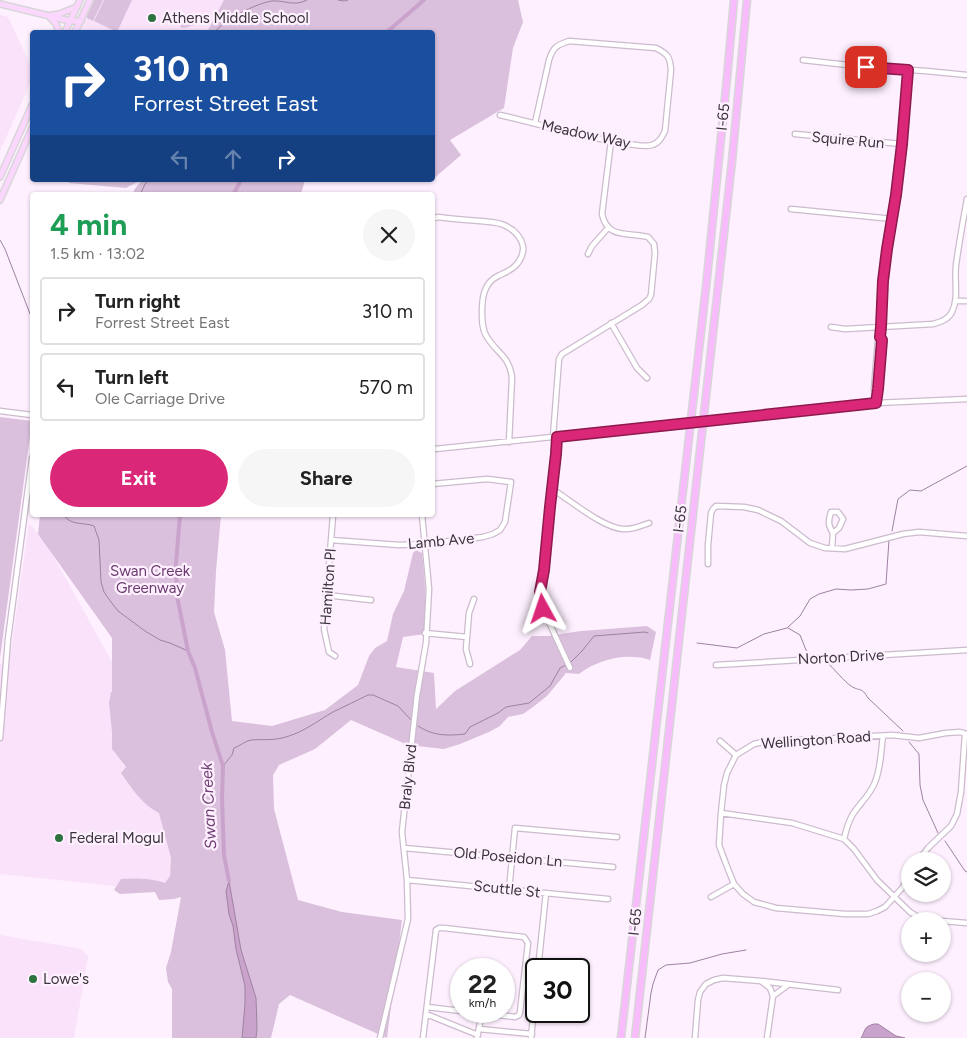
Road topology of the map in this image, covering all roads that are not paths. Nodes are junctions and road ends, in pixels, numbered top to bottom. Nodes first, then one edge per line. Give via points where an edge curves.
1 (80, 0) edge
2 (90, 0) edge
3 (734, 0) edge
4 (747, 0) edge
5 (0, 4) edge
6 (77, 6) junction
7 (48, 16) junction
8 (70, 21) junction
9 (81, 21) junction
10 (58, 30) edge
11 (66, 30) edge
12 (76, 30) edge
13 (803, 60) dead end
14 (908, 70) junction
15 (967, 75) edge
16 (30, 110) edge
17 (500, 115) dead end
18 (535, 123) junction
19 (30, 132) edge
20 (795, 134) dead end
21 (611, 141) junction
22 (902, 144) junction
23 (0, 177) edge
24 (0, 200) edge
25 (967, 200) edge
26 (791, 209) dead end
27 (435, 218) edge
28 (893, 219) junction
29 (965, 226) edge
30 (608, 228) junction
31 (588, 254) dead end
32 (956, 300) junction
33 (967, 301) edge
34 (611, 323) junction
35 (830, 327) dead end
36 (881, 327) junction
37 (647, 378) dead end
38 (967, 399) edge
39 (876, 403) junction
40 (0, 411) edge
41 (30, 415) edge
42 (555, 437) junction
43 (509, 442) junction
44 (435, 449) edge
45 (30, 472) edge
46 (435, 484) edge
47 (552, 489) junction
48 (332, 517) edge
49 (422, 517) edge
50 (649, 522) dead end
51 (834, 533) junction
52 (967, 536) edge
53 (331, 540) junction
54 (426, 544) junction
55 (832, 548) junction
56 (708, 564) dead end
57 (326, 595) junction
58 (474, 599) dead end
59 (371, 600) dead end
60 (426, 633) junction
61 (467, 637) junction
62 (967, 650) edge
63 (335, 656) dead end
64 (3, 662) edge
65 (470, 664) dead end
66 (716, 664) dead end
67 (570, 668) dead end
68 (966, 734) edge
69 (883, 736) junction
70 (0, 738) edge
71 (720, 741) dead end
72 (736, 755) junction
73 (721, 812) junction
74 (617, 837) dead end
75 (844, 840) junction
76 (404, 848) junction
77 (925, 852) edge
78 (512, 857) junction
79 (613, 867) dead end
80 (406, 880) junction
81 (734, 884) junction
82 (901, 889) edge
83 (509, 890) junction
84 (546, 893) junction
85 (711, 897) dead end
86 (894, 897) junction
87 (608, 899) dead end
88 (910, 912) edge
89 (951, 922) edge
90 (967, 923) edge
91 (539, 958) edge
92 (762, 982) junction
93 (789, 984) junction
94 (838, 990) dead end
95 (774, 996) junction
96 (426, 1007) junction
97 (450, 1010) edge
98 (426, 1014) junction
99 (515, 1017) edge
100 (480, 1023) edge
101 (532, 1023) edge
102 (479, 1029) junction
103 (531, 1036) edge
104 (477, 1037) edge
105 (380, 1038) edge
106 (423, 1038) edge
107 (621, 1038) edge
108 (635, 1038) edge
109 (695, 1038) edge
110 (767, 1038) edge

1 - 6 main road
2 - 9 main road
3 - 107 highway, I-65 via 706,287
4 - 108 highway
5 - 7 main road
6 - 7 main road
6 - 8 main road
7 - 8 main road
7 - 10 main road
8 - 9 main road
8 - 11 main road
9 - 12 main road
13 - 14 street
14 - 15 street
14 - 22 street
16 - 23 main road
17 - 18 street, Meadow Way
18 - 21 street, Meadow Way
18 - 21 street, Meadow Way via 552,51 559,44 569,41 656,48 671,61 665,131 661,140 643,146
19 - 24 main road
20 - 22 street, Squire Run
21 - 30 street via 602,214
22 - 28 street
25 - 29 street
26 - 28 street
27 - 43 street via 506,225 517,233 521,241 523,250 515,266 491,280 485,288 482,310 486,336 511,369
28 - 36 street via 885,265
29 - 32 street via 956,266
30 - 31 street
30 - 34 street via 614,232 648,237 654,244 655,253 649,299
32 - 33 street
32 - 36 street via 950,316 942,322
34 - 37 street via 637,368
34 - 42 street via 559,359
35 - 36 street
36 - 39 street via 874,389
38 - 39 street
39 - 42 street, bridge
40 - 41 street
42 - 43 street
42 - 47 street
43 - 44 street
45 - 64 street
46 - 54 street, Lamb Ave via 487,479 511,482 505,522 500,530 483,537
47 - 50 street via 612,527 631,529
47 - 67 street via 540,592 543,609
48 - 53 street, Hamilton Pl
49 - 54 street
51 - 51 street via 843,519 838,512 831,512 828,520
51 - 55 street
52 - 55 street via 919,532 845,549
53 - 54 street, Lamb Ave
53 - 57 street, Hamilton Pl
54 - 60 street, Braly Blvd via 429,589
55 - 56 street via 810,543 770,514 744,507 716,506 711,513
57 - 59 street
57 - 63 street, Hamilton Pl via 324,629 330,652
58 - 61 street
60 - 61 street
60 - 76 street, Braly Blvd via 403,817
61 - 65 street
62 - 66 street, Norton Drive
64 - 70 street
68 - 69 street, Wellington Road via 946,733 919,738
68 - 77 street, Wellington Road via 957,814 951,826
69 - 72 street, Wellington Road via 763,742
69 - 75 street via 875,783 854,813
71 - 72 street
72 - 73 street via 727,773
73 - 75 street via 792,823
73 - 81 street via 719,845
74 - 78 street via 515,828
75 - 86 street
76 - 78 street, Old Poseidon Ln
76 - 80 street, Braly Blvd
78 - 79 street, Old Poseidon Ln
78 - 83 street
80 - 83 street, Scuttle St
80 - 105 street, Braly Blvd via 408,920
81 - 85 street
81 - 86 street via 754,902 776,908 845,914 877,911
82 - 86 street
83 - 84 street, Scuttle St
84 - 87 street, Scuttle St
84 - 91 street
86 - 88 street
89 - 90 street
92 - 93 street
92 - 95 street
92 - 109 street via 723,978 706,984 698,1000
93 - 94 street
93 - 95 street
95 - 110 street
96 - 97 street
96 - 98 street
96 - 99 street via 436,930 444,928 524,937 528,943 520,1012
98 - 104 street
98 - 106 street
100 - 102 street
101 - 103 street
102 - 103 street
102 - 104 street

